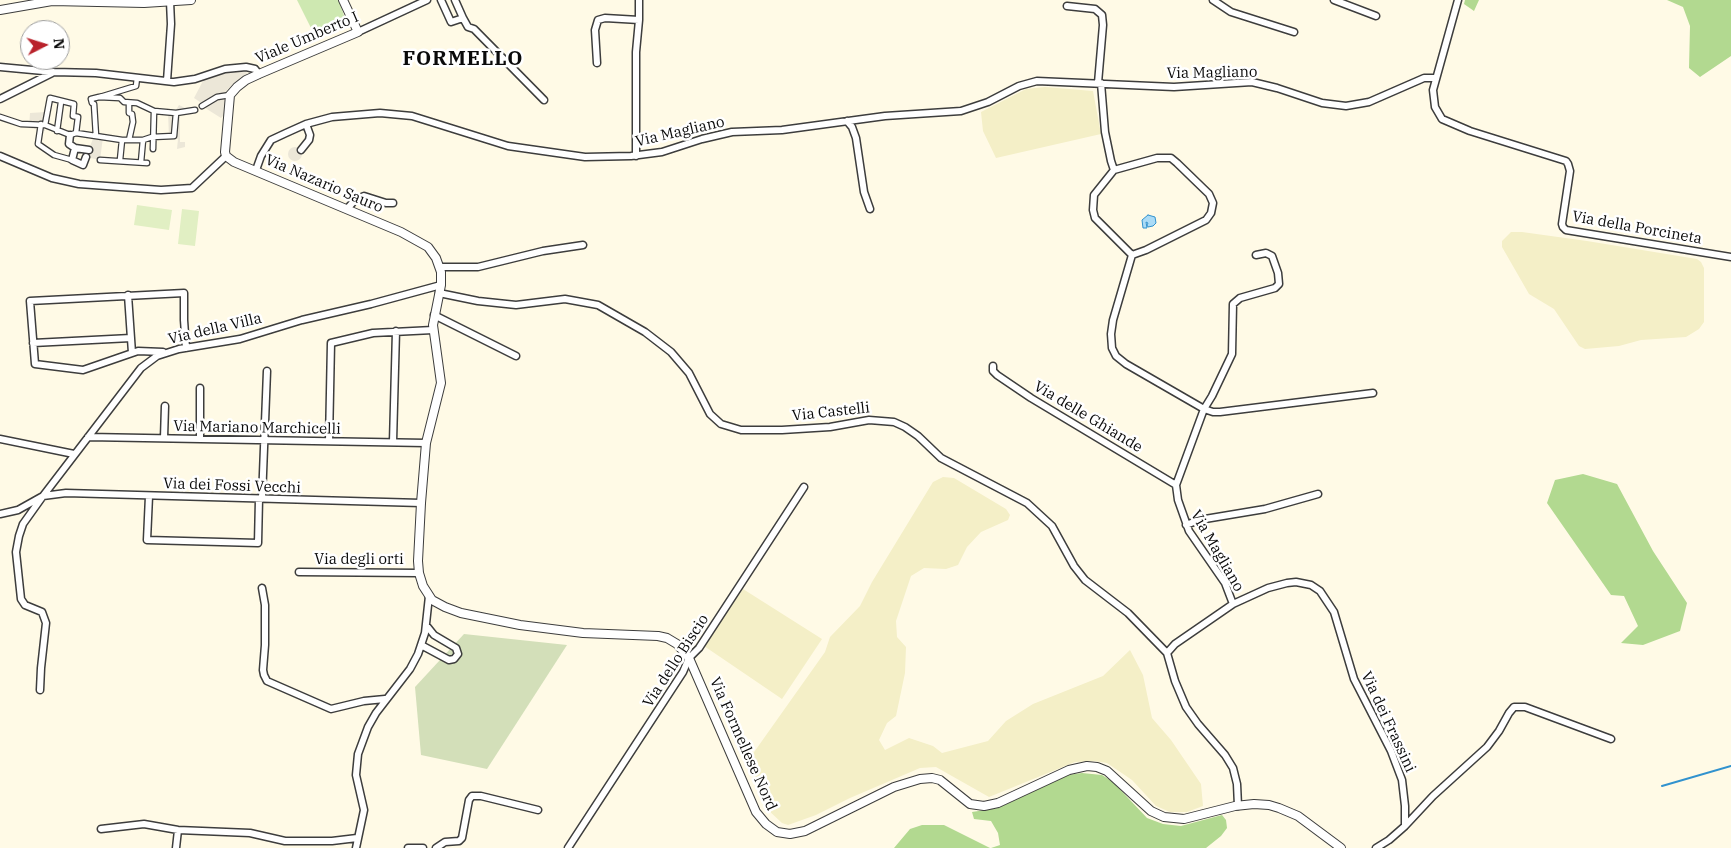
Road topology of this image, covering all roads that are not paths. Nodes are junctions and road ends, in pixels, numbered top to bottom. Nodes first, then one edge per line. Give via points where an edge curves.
1 (192, 0) edge
2 (344, 0) edge
3 (427, 0) edge
4 (441, 0) edge
5 (455, 0) edge
6 (639, 0) edge
7 (1212, 0) edge
8 (1334, 0) edge
9 (1458, 0) edge
10 (170, 2) junction
11 (415, 2) edge
12 (1067, 6) dead end
13 (0, 10) edge
14 (1376, 16) dead end
15 (463, 18) junction
16 (639, 20) junction
17 (358, 32) junction
18 (1294, 32) dead end
19 (597, 63) dead end
20 (0, 67) edge
21 (54, 72) junction
22 (259, 74) junction
23 (137, 78) junction
24 (1436, 78) junction
25 (167, 81) junction
26 (1099, 83) junction
27 (230, 95) junction
28 (99, 97) junction
29 (0, 99) edge
30 (544, 100) dead end
31 (61, 102) junction
32 (129, 102) junction
33 (202, 106) dead end
34 (195, 110) dead end
35 (154, 111) junction
36 (176, 113) junction
37 (0, 117) edge
38 (847, 121) junction
39 (306, 124) junction
40 (43, 125) junction
41 (57, 131) junction
42 (73, 134) junction
43 (96, 136) junction
44 (152, 137) junction
45 (122, 140) junction
46 (129, 140) junction
47 (143, 140) junction
48 (75, 148) junction
49 (153, 149) dead end
50 (88, 150) dead end
51 (301, 150) dead end
52 (0, 156) edge
53 (226, 156) junction
54 (636, 156) junction
55 (86, 157) dead end
56 (72, 160) junction
57 (100, 160) dead end
58 (120, 160) junction
59 (141, 162) junction
60 (147, 163) dead end
61 (256, 170) junction
62 (1114, 170) junction
63 (393, 202) dead end
64 (347, 208) junction
65 (870, 209) dead end
66 (583, 245) dead end
67 (1132, 255) junction
68 (1256, 255) dead end
69 (1731, 257) edge
70 (440, 267) junction
71 (441, 285) junction
72 (439, 293) junction
73 (128, 295) junction
74 (434, 315) junction
75 (434, 330) junction
76 (396, 331) junction
77 (131, 338) junction
78 (34, 344) junction
79 (186, 348) junction
80 (169, 352) junction
81 (132, 353) junction
82 (516, 356) dead end
83 (993, 366) dead end
84 (267, 371) dead end
85 (200, 388) dead end
86 (1373, 393) dead end
87 (165, 406) dead end
88 (1204, 409) junction
89 (88, 437) junction
90 (164, 438) junction
91 (0, 439) edge
92 (200, 439) junction
93 (264, 440) junction
94 (329, 441) junction
95 (393, 442) junction
96 (426, 443) junction
97 (74, 454) junction
98 (1176, 485) junction
99 (804, 487) dead end
100 (1318, 494) dead end
101 (42, 496) junction
102 (149, 496) junction
103 (260, 499) junction
104 (420, 503) junction
105 (0, 514) edge
106 (1186, 525) junction
107 (299, 572) dead end
108 (419, 573) junction
109 (262, 588) dead end
110 (429, 596) junction
111 (1233, 604) junction
112 (426, 625) junction
113 (421, 646) junction
114 (1167, 652) junction
115 (689, 658) junction
116 (40, 690) dead end
117 (386, 699) junction
118 (1611, 739) dead end
119 (1238, 806) junction
120 (538, 810) dead end
121 (1405, 826) junction
122 (101, 829) dead end
123 (178, 830) junction
124 (357, 838) junction
125 (176, 848) edge
126 (356, 848) edge
127 (408, 848) edge
128 (424, 848) edge
129 (436, 848) edge
130 (568, 848) edge
131 (1341, 848) edge
132 (1376, 848) edge

1 - 10 street
2 - 17 street
3 - 11 street, Viale Umberto I
4 - 15 street via 451,22
5 - 15 street
6 - 16 street
7 - 18 street via 1231,12
8 - 14 street
9 - 24 street, Via della Porcineta
10 - 13 street via 52,1
10 - 25 street
11 - 17 street, Viale Umberto I
12 - 26 street via 1095,9 1102,15
15 - 30 street via 468,27 474,29
16 - 19 street via 598,20 595,30
16 - 54 street
17 - 22 street, Viale Umberto I
20 - 21 street
21 - 23 street
21 - 29 street
22 - 25 street via 246,66 195,79
22 - 27 street, Viale Umberto I via 246,80
23 - 25 street
23 - 28 street via 136,86
24 - 26 street, Via Magliano via 1424,78 1369,102 1346,106 1322,103 1252,82 1183,87
24 - 69 street, Via della Porcineta via 1433,99 1442,118 1470,131 1567,162 1570,171 1562,222 1564,229
26 - 38 street, Via Magliano via 1033,81 961,111
26 - 62 street
27 - 33 street via 217,97
27 - 53 street
28 - 32 street
28 - 43 street via 91,99
31 - 40 street via 50,98
31 - 41 street
31 - 42 street via 74,104 73,116 78,117
32 - 35 street via 137,102
32 - 46 street via 129,113 132,114
34 - 36 street
35 - 36 street
35 - 44 street
36 - 44 street via 174,136
37 - 40 street via 21,124
38 - 54 street, Via Magliano via 727,133
38 - 65 street via 856,138 864,192
39 - 51 street via 310,136
39 - 54 street, Via Magliano via 332,117 380,113 412,116 508,146 585,158
39 - 61 street, Via Magliano via 271,140
40 - 41 street
40 - 56 street via 38,144 54,155
41 - 42 street
42 - 43 street
42 - 48 street via 68,144
43 - 45 street
44 - 47 street
44 - 49 street
45 - 46 street
45 - 58 street
46 - 47 street
47 - 59 street
48 - 50 street
48 - 56 street
52 - 53 street via 52,178 79,184 161,190 192,188
53 - 61 street, Via Nazario Sauro
55 - 56 street via 83,165
57 - 58 street
58 - 59 street
59 - 60 street
61 - 64 street, Via Nazario Sauro
62 - 67 street via 1094,195 1093,210 1096,218
62 - 67 street via 1157,158 1171,158 1209,194 1213,203 1206,220
63 - 64 street via 364,196
64 - 70 street, Via Nazario Sauro via 428,247
66 - 70 street via 478,267
67 - 88 street via 1113,320 1113,350 1126,364
68 - 88 street, Via Magliano via 1266,253 1272,256 1279,284 1232,304 1232,354
70 - 71 street, Via Nazario Sauro
71 - 72 street
71 - 79 street, Via della Villa via 240,339
72 - 74 street
72 - 114 street, Via Castelli via 516,305 565,299 602,307 667,349 689,373 712,417 727,427 782,430 830,427 873,419 902,425 940,458 1014,496 1041,514 1055,529 1085,580 1128,613
73 - 77 street
73 - 78 street via 30,301
73 - 79 street via 184,292
74 - 75 street
74 - 82 street
75 - 76 street
75 - 96 street via 441,383
76 - 94 street via 373,332 331,343
76 - 95 street
77 - 78 street
77 - 81 street
78 - 81 street via 35,364 83,370
79 - 80 street, Via della Villa
80 - 81 street
80 - 89 street, Via della Villa via 141,368
83 - 98 street, Via delle Ghiande via 996,375 1031,398
84 - 93 street
85 - 92 street
86 - 88 street via 1220,412
87 - 90 street
88 - 98 street, Via Magliano
89 - 90 street, Via Mariano Marchicelli
89 - 97 street, Via della Villa
90 - 92 street, Via Mariano Marchicelli
91 - 97 street
92 - 93 street, Via Mariano Marchicelli
93 - 94 street, Via Mariano Marchicelli
93 - 103 street
94 - 95 street, Via Mariano Marchicelli
95 - 96 street, Via Mariano Marchicelli
96 - 104 street
97 - 101 street, Via della Villa
98 - 106 street, Via Magliano via 1178,504
99 - 115 street, Via dello Biscio via 699,648
100 - 106 street
101 - 102 street, Via dei Fossi Vecchi via 61,493
101 - 105 street, Via della Villa via 18,510
101 - 116 street via 23,524 16,552 21,599 24,605 42,612 46,623
102 - 103 street, Via dei Fossi Vecchi
102 - 103 street via 147,540 258,542
103 - 104 street, Via dei Fossi Vecchi
104 - 108 street
106 - 111 street, Via Magliano via 1225,583
107 - 108 street, Via degli orti
108 - 110 street
109 - 117 street via 265,599 263,670 266,679 331,709 364,700
110 - 112 street
110 - 115 street, Via Formellese Nord via 455,611 520,624 583,633 664,637 681,646
111 - 114 street, Via dei Frassini
111 - 121 street, Via dei Frassini via 1290,582 1311,585 1324,595 1338,620 1357,687 1396,762 1402,784
112 - 113 street
112 - 113 street via 434,635 456,648 458,654 449,660
113 - 117 street via 412,666
114 - 119 street, Via Castelli via 1186,707 1232,768
115 - 119 street, Via Formellese Nord via 756,812 777,832 805,831 894,787 920,778 943,781 970,804 984,806 998,803 1069,770 1087,766 1104,769 1151,811 1164,817 1184,819
115 - 130 street, Via dello Biscio
117 - 124 street via 368,727 357,758 356,778 364,808
118 - 121 street via 1525,707 1514,707 1486,747
119 - 131 street, Via Formellese Nord via 1265,805 1290,812
120 - 129 street via 472,796 462,838
121 - 132 street
122 - 123 street via 144,824
123 - 124 street via 250,833 289,841
123 - 125 street
124 - 126 street
127 - 128 street

